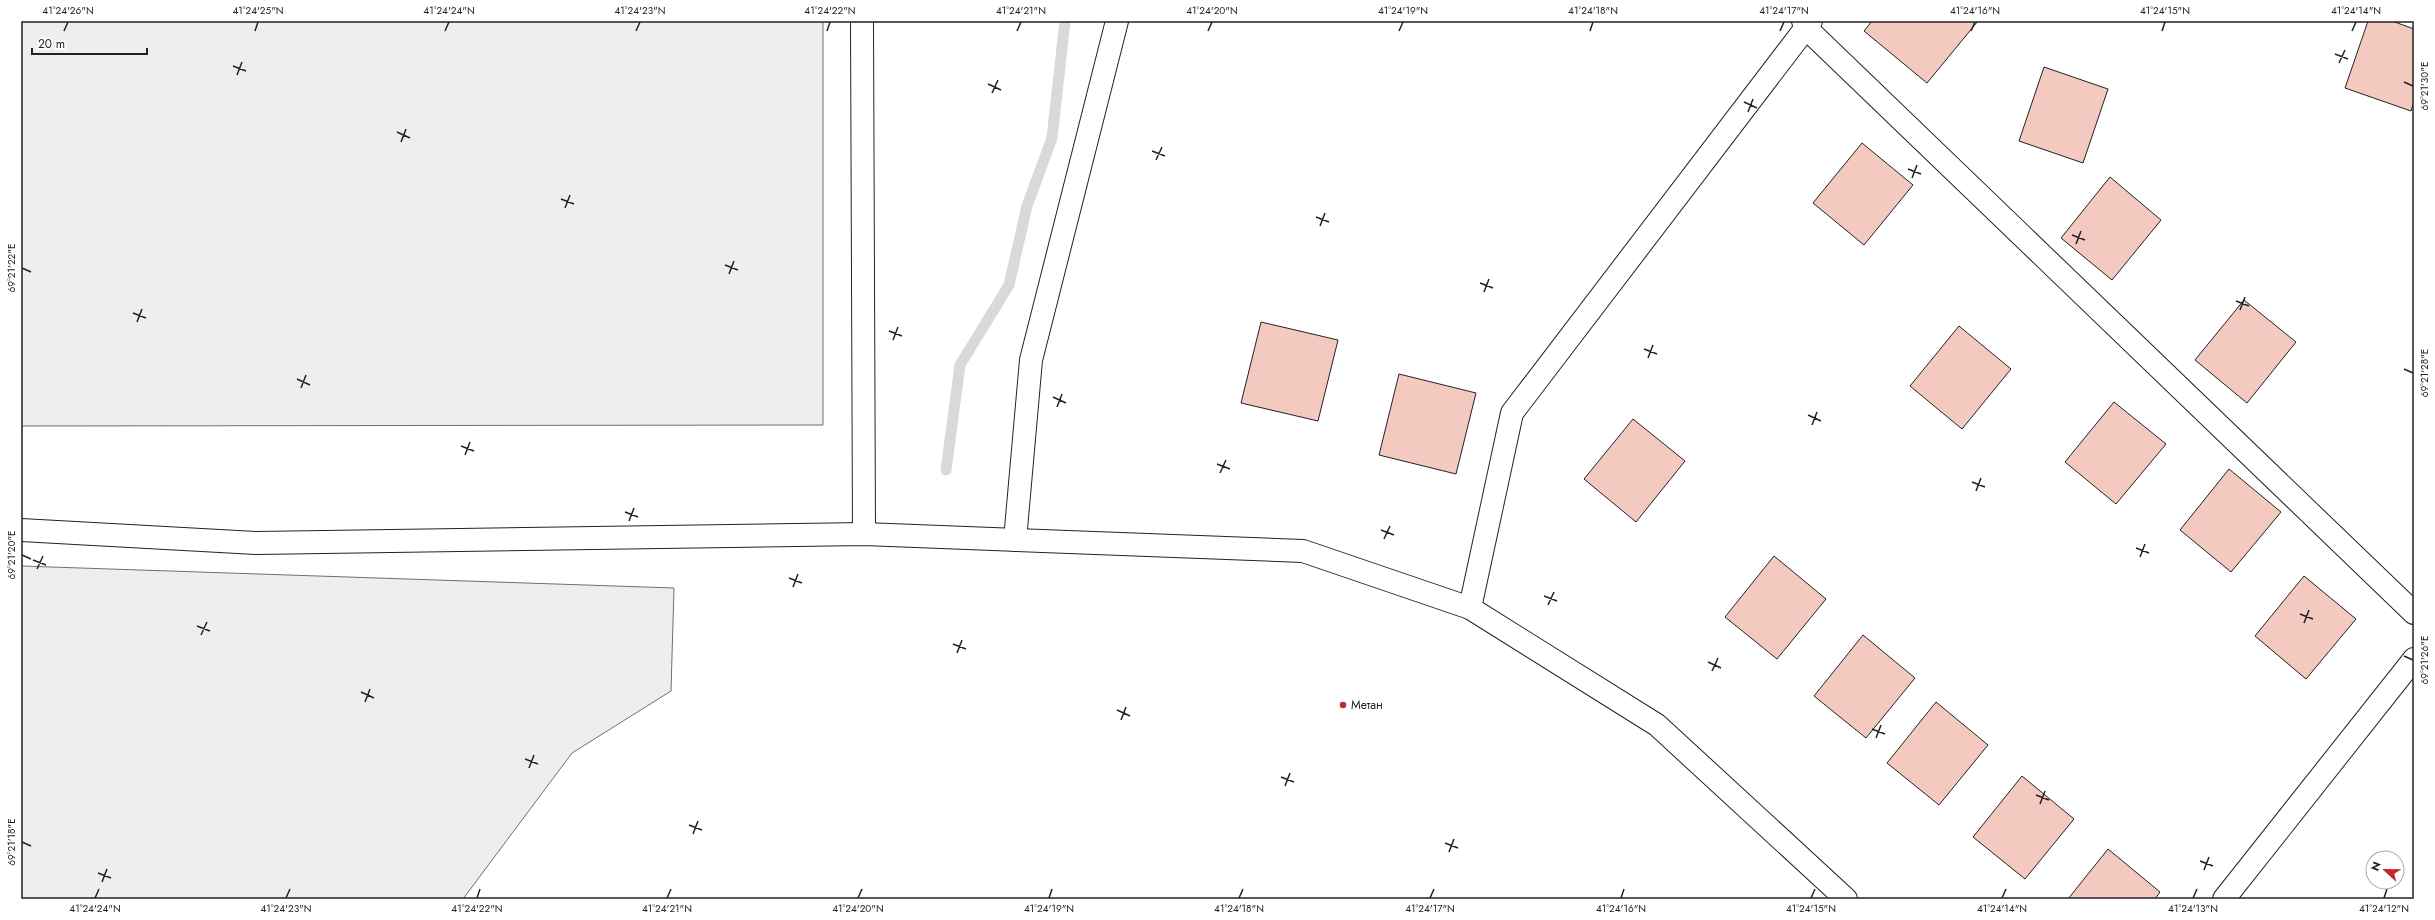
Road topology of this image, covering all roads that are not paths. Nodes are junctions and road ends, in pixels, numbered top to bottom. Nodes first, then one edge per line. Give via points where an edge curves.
1 (862, 21) edge
2 (1117, 21) edge
3 (1806, 23) edge
4 (21, 530) edge
5 (864, 534) junction
6 (1015, 540) junction
7 (1470, 608) junction
8 (2414, 613) edge
9 (2414, 659) edge
10 (1846, 899) edge
11 (2224, 899) edge

1 - 5 street
2 - 6 street via 1031,360
3 - 7 street via 1512,413
3 - 8 street
4 - 5 street via 256,543
5 - 6 street
6 - 7 street via 1303,551
7 - 10 street via 1657,725
9 - 11 street

